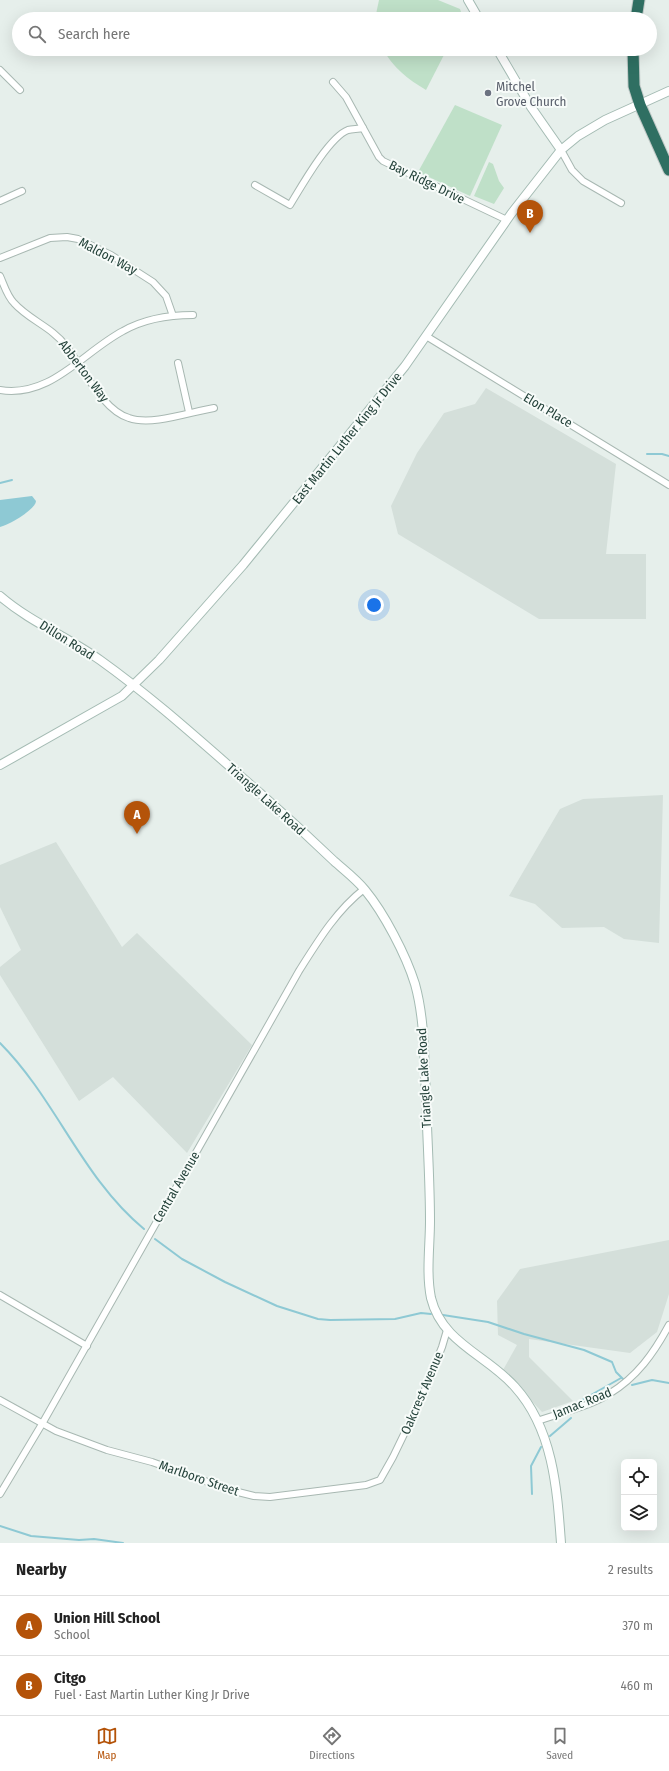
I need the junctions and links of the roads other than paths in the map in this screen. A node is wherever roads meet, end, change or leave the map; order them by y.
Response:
1 (639, 0) edge
2 (470, 1) edge
3 (476, 12) edge
4 (637, 12) edge
5 (501, 56) edge
6 (632, 56) edge
7 (0, 70) edge
8 (333, 82) dead end
9 (20, 90) dead end
10 (669, 91) edge
11 (640, 105) junction
12 (363, 128) junction
13 (560, 150) junction
14 (669, 170) edge
15 (255, 185) dead end
16 (22, 191) dead end
17 (0, 201) edge
18 (621, 203) dead end
19 (507, 220) junction
20 (0, 258) edge
21 (0, 276) edge
22 (193, 315) dead end
23 (173, 316) junction
24 (426, 336) junction
25 (78, 362) junction
26 (178, 363) dead end
27 (0, 390) edge
28 (214, 408) dead end
29 (189, 412) junction
30 (669, 485) edge
31 (0, 596) edge
32 (133, 686) junction
33 (0, 765) edge
34 (364, 889) junction
35 (0, 1295) edge
36 (669, 1325) edge
37 (447, 1330) junction
38 (86, 1346) junction
39 (0, 1400) edge
40 (537, 1421) junction
41 (42, 1424) junction
42 (394, 1454) joint
43 (0, 1494) edge
44 (561, 1543) edge

1 - 4 highway
2 - 3 street
5 - 13 street
6 - 11 highway
7 - 9 street
8 - 12 street, Bay Ridge Drive
10 - 11 street, East Martin Luther King Jr Drive
11 - 13 street, East Martin Luther King Jr Drive
11 - 14 highway
12 - 15 street
12 - 19 street, Bay Ridge Drive
13 - 18 street
13 - 19 street, East Martin Luther King Jr Drive
16 - 17 street
19 - 24 street, East Martin Luther King Jr Drive
20 - 23 street, Maldon Way
21 - 25 street, Abberton Way
22 - 23 street
23 - 25 street
24 - 30 street, Elon Place
24 - 32 street, East Martin Luther King Jr Drive
25 - 27 street
25 - 29 street, Abberton Way
26 - 29 street
28 - 29 street, Abberton Way
31 - 32 street, Dillon Road
32 - 33 street, East Martin Luther King Jr Drive
32 - 34 street, Triangle Lake Road
34 - 37 street, Triangle Lake Road
34 - 38 street, Central Avenue
35 - 38 street
36 - 40 street, Jamac Road
37 - 40 street, Triangle Lake Road
37 - 42 street, Oakcrest Avenue
38 - 41 street, Central Avenue
39 - 41 street, Marlboro Street
40 - 44 street, Triangle Lake Road
41 - 42 street, Marlboro Street
41 - 43 street, Central Avenue

